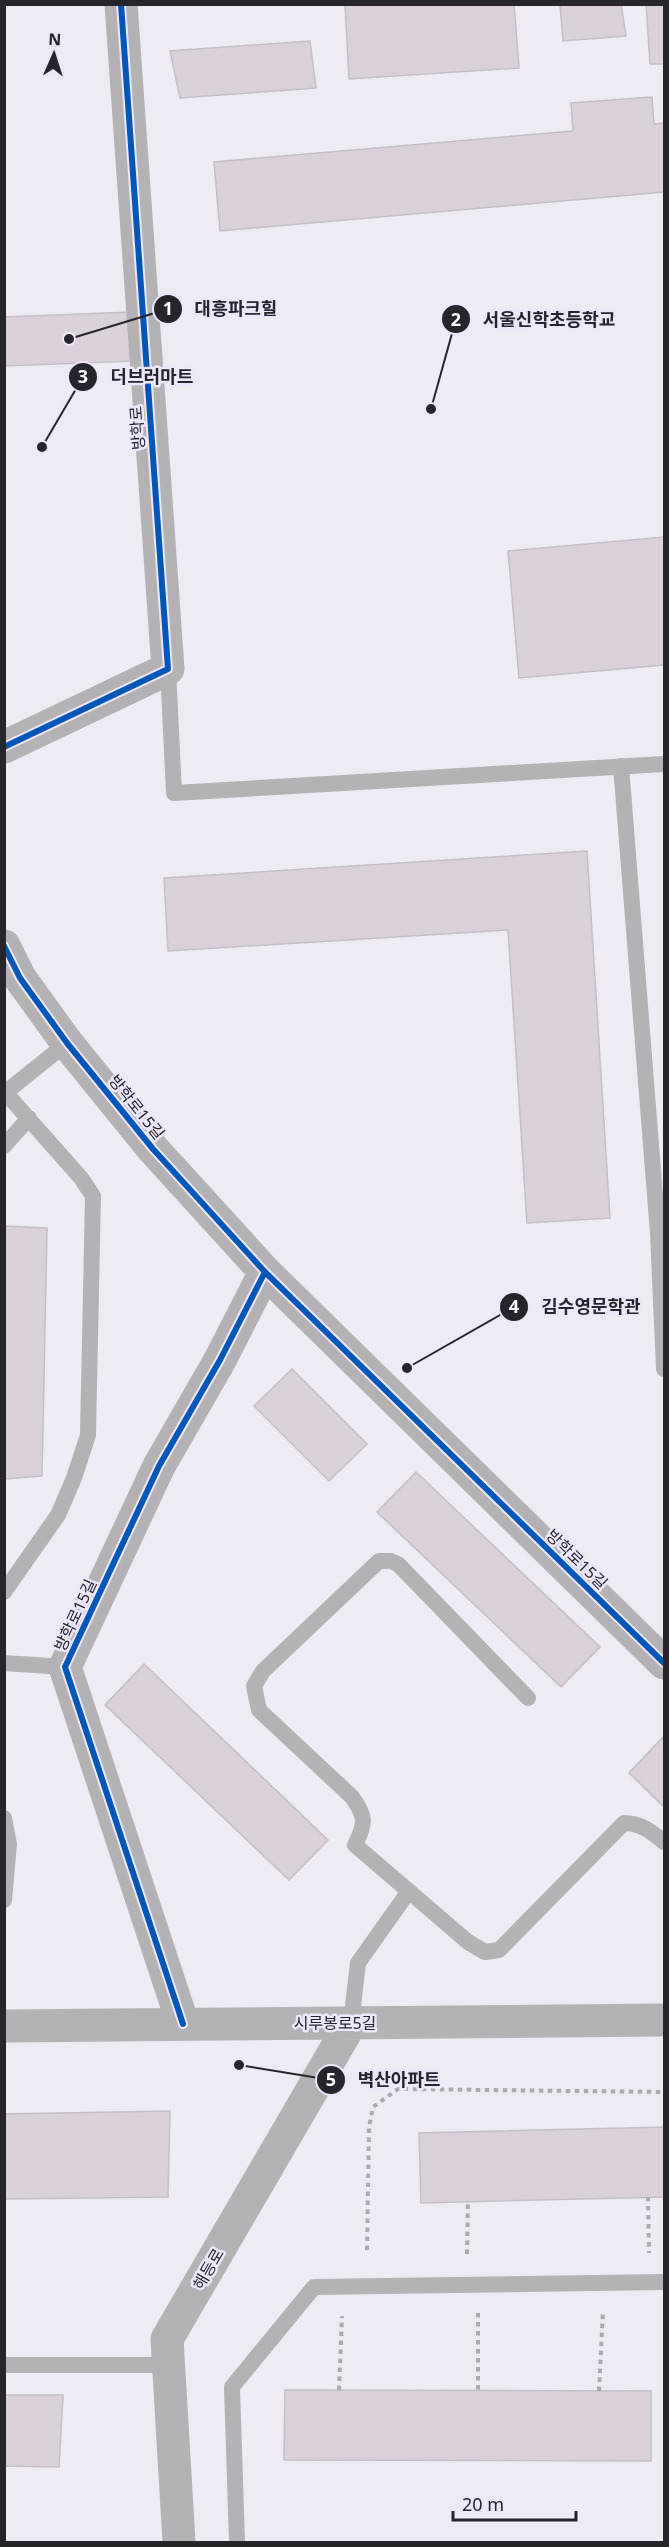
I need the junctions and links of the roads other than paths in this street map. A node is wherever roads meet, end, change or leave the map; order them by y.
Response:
1 (121, 4) edge
2 (168, 669) junction
3 (4, 747) edge
4 (664, 764) edge
5 (621, 766) junction
6 (4, 946) edge
7 (67, 1043) junction
8 (5, 1092) edge
9 (29, 1118) junction
10 (4, 1146) edge
11 (265, 1272) junction
12 (664, 1369) edge
13 (4, 1592) edge
14 (4, 1663) edge
15 (664, 1663) edge
16 (66, 1667) junction
17 (528, 1698) dead end
18 (4, 1818) edge
19 (664, 1842) edge
20 (409, 1891) junction
21 (4, 1900) edge
22 (664, 2020) edge
23 (351, 2023) junction
24 (183, 2024) junction
25 (4, 2026) edge
26 (657, 2282) edge
27 (4, 2365) edge
28 (169, 2365) junction
29 (179, 2542) edge
30 (237, 2542) edge

1 - 2 street, 방학로
2 - 3 street
2 - 5 lane
4 - 5 lane
5 - 12 lane
6 - 7 street, 방학로15길
7 - 8 lane
7 - 11 street, 방학로15길
8 - 9 lane
9 - 10 lane
9 - 13 lane
11 - 15 street, 방학로15길
11 - 16 street, 방학로15길
14 - 16 lane
16 - 24 street, 방학로15길
17 - 20 lane
18 - 21 lane
19 - 20 lane
20 - 23 lane
22 - 23 street, 시루봉로5길
23 - 24 street, 시루봉로5길
23 - 28 street, 해등로
24 - 25 street, 시루봉로5길
26 - 30 lane
27 - 28 lane
28 - 29 street, 해등로

